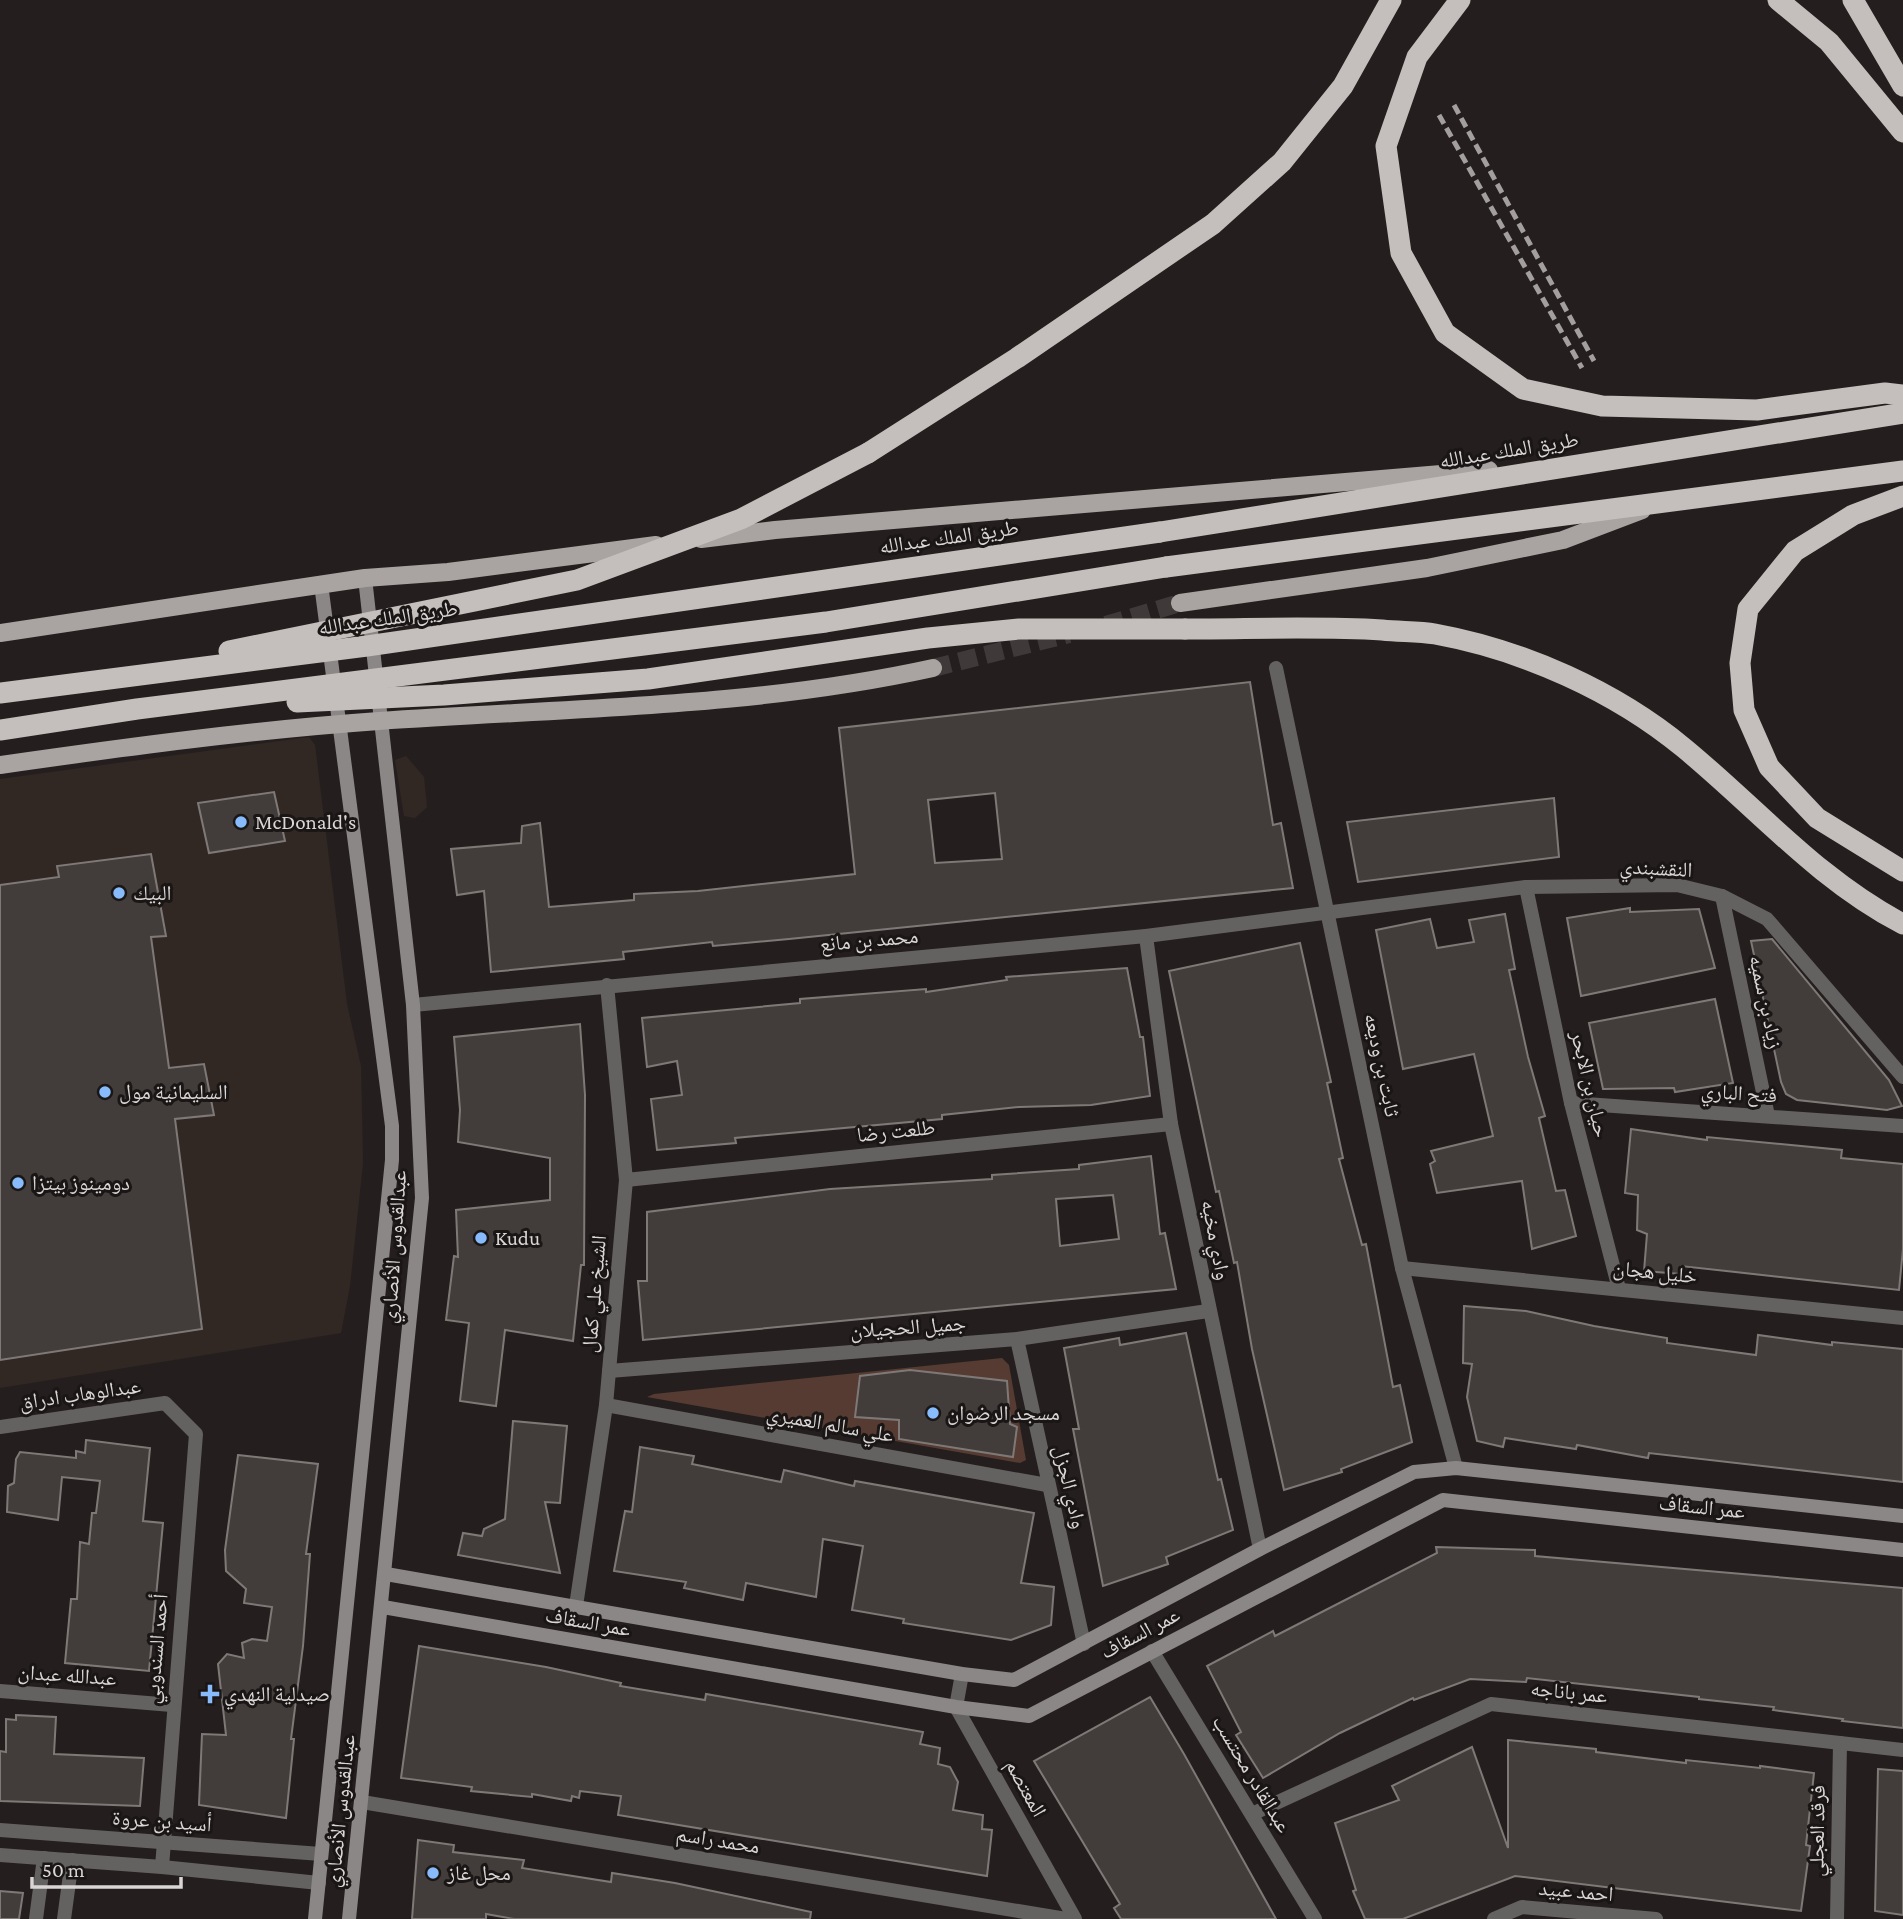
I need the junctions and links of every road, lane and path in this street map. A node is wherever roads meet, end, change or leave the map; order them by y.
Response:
1 (1391, 0) edge
2 (1460, 0) edge
3 (1778, 0) edge
4 (1853, 0) edge
5 (1903, 86) edge
6 (1903, 132) edge
7 (1903, 395) edge
8 (1903, 413) edge
9 (1594, 461) junction
10 (1903, 471) edge
11 (1903, 496) edge
12 (1656, 505) junction
13 (365, 578) junction
14 (320, 584) junction
15 (1180, 603) tunnel mouth
16 (3, 632) edge
17 (933, 668) tunnel mouth
18 (1276, 668) dead end
19 (57, 686) junction
20 (0, 693) edge
21 (138, 709) junction
22 (380, 721) junction
23 (339, 724) junction
24 (0, 730) edge
25 (0, 765) edge
26 (1903, 871) edge
27 (1526, 887) junction
28 (1722, 896) junction
29 (1329, 912) junction
30 (1903, 924) edge
31 (1146, 936) junction
32 (607, 985) junction
33 (413, 1005) junction
34 (1903, 1077) edge
35 (1571, 1103) junction
36 (1769, 1116) junction
37 (1171, 1124) junction
38 (1903, 1126) edge
39 (626, 1180) junction
40 (1402, 1268) junction
41 (1619, 1289) junction
42 (1208, 1311) junction
43 (1903, 1318) edge
44 (1017, 1339) junction
45 (609, 1371) junction
46 (606, 1405) junction
47 (0, 1427) edge
48 (196, 1434) joint
49 (1456, 1468) junction
50 (1047, 1485) junction
51 (1903, 1516) edge
52 (1260, 1549) junction
53 (1903, 1550) edge
54 (386, 1574) junction
55 (576, 1606) junction
56 (383, 1607) junction
57 (1084, 1644) junction
58 (1152, 1651) junction
59 (962, 1674) junction
60 (0, 1692) edge
61 (172, 1704) junction
62 (956, 1707) junction
63 (1840, 1743) junction
64 (1903, 1750) edge
65 (362, 1802) junction
66 (1252, 1814) junction
67 (0, 1830) edge
68 (162, 1842) junction
69 (321, 1854) junction
70 (0, 1855) edge
71 (44, 1858) junction
72 (72, 1860) junction
73 (162, 1867) junction
74 (319, 1882) junction
75 (36, 1919) edge
76 (64, 1919) edge
77 (316, 1919) edge
78 (349, 1919) edge
79 (1066, 1919) edge
80 (1075, 1919) edge
81 (1315, 1919) edge
82 (1494, 1919) edge
83 (1655, 1919) edge
84 (1837, 1919) edge

1 - 19 highway, bridge
2 - 7 highway
3 - 6 highway
4 - 5 highway
8 - 9 highway, طريق الملك عبدالله
9 - 13 main road
9 - 19 highway, طريق الملك عبدالله, bridge
10 - 12 highway
11 - 26 highway
12 - 15 main road
12 - 21 highway, bridge
13 - 14 main road
13 - 22 street, عبدالقدوس الأنصاري
14 - 16 main road
14 - 23 street, عبدالقدوس الأنصاري
17 - 22 main road
18 - 29 street, ثابت بن وديعه
19 - 20 highway, طريق الملك عبدالله, bridge
21 - 24 highway, bridge
21 - 30 highway, bridge
22 - 23 main road
22 - 33 street, عبدالقدوس الأنصاري
23 - 25 main road
23 - 69 street, عبدالقدوس الأنصاري
27 - 28 street, النقشبندي
27 - 29 street, النقشبندي
27 - 35 street, حيان بن الابحر
28 - 34 street, النقشبندي
28 - 36 street, زياد بن سميه
29 - 31 street, محمد بن مانع
29 - 40 street, ثابت بن وديعه
31 - 32 street, محمد بن مانع
31 - 37 street, وادي مخيه
32 - 33 street, محمد بن مانع
32 - 39 street, الشيخ علي كمال
33 - 54 street, عبدالقدوس الأنصاري
35 - 36 street, فتح الباري
35 - 41 street, حيان بن الابحر
36 - 38 street, فتح الباري
37 - 39 street, طلعت رضا
37 - 42 street, وادي مخيه
39 - 45 street, الشيخ علي كمال
40 - 41 street, خليل هجان
40 - 49 street, ثابت بن وديعه
41 - 43 street, خليل هجان
42 - 44 street, جميل الحجيلان
42 - 52 street, وادي مخيه
44 - 45 street, جميل الحجيلان
44 - 50 street, وادي الجزل
45 - 46 street, الشيخ علي كمال
46 - 50 street, علي سالم العميري
46 - 55 street, الشيخ علي كمال
47 - 48 street, عبدالوهاب ادراق
48 - 61 street, أحمد السندوبي
49 - 51 street, عمر السقاف
49 - 52 street, عمر السقاف
50 - 57 street, وادي الجزل
52 - 57 street, عمر السقاف
53 - 58 street, عمر السقاف
54 - 55 street, عمر السقاف
54 - 56 street, عبدالقدوس الأنصاري
55 - 59 street, عمر السقاف
56 - 62 street, عمر السقاف
56 - 65 street, عبدالقدوس الأنصاري
57 - 59 street, عمر السقاف
58 - 62 street, عمر السقاف
58 - 66 street, عبدالقادر محتسب
59 - 62 street
60 - 61 street, عبدالله عبدان
61 - 68 street, أحمد السندوبي
62 - 80 street, المعتصم
63 - 64 street, عمر باناجه
63 - 66 street, عمر باناجه
63 - 84 street, فرقد العجلي
65 - 78 street, عبدالقدوس الأنصاري
65 - 79 street, محمد راسم
66 - 81 street, عبدالقادر محتسب
67 - 68 street, أسيد بن عروة
68 - 69 street, أسيد بن عروة
68 - 73 street, أحمد السندوبي
69 - 74 street, عبدالقدوس الأنصاري
70 - 71 street
71 - 72 street
71 - 75 street
72 - 73 street
72 - 76 street
73 - 74 street
74 - 77 street, عبدالقدوس الأنصاري
82 - 83 street, احمد عبيد

